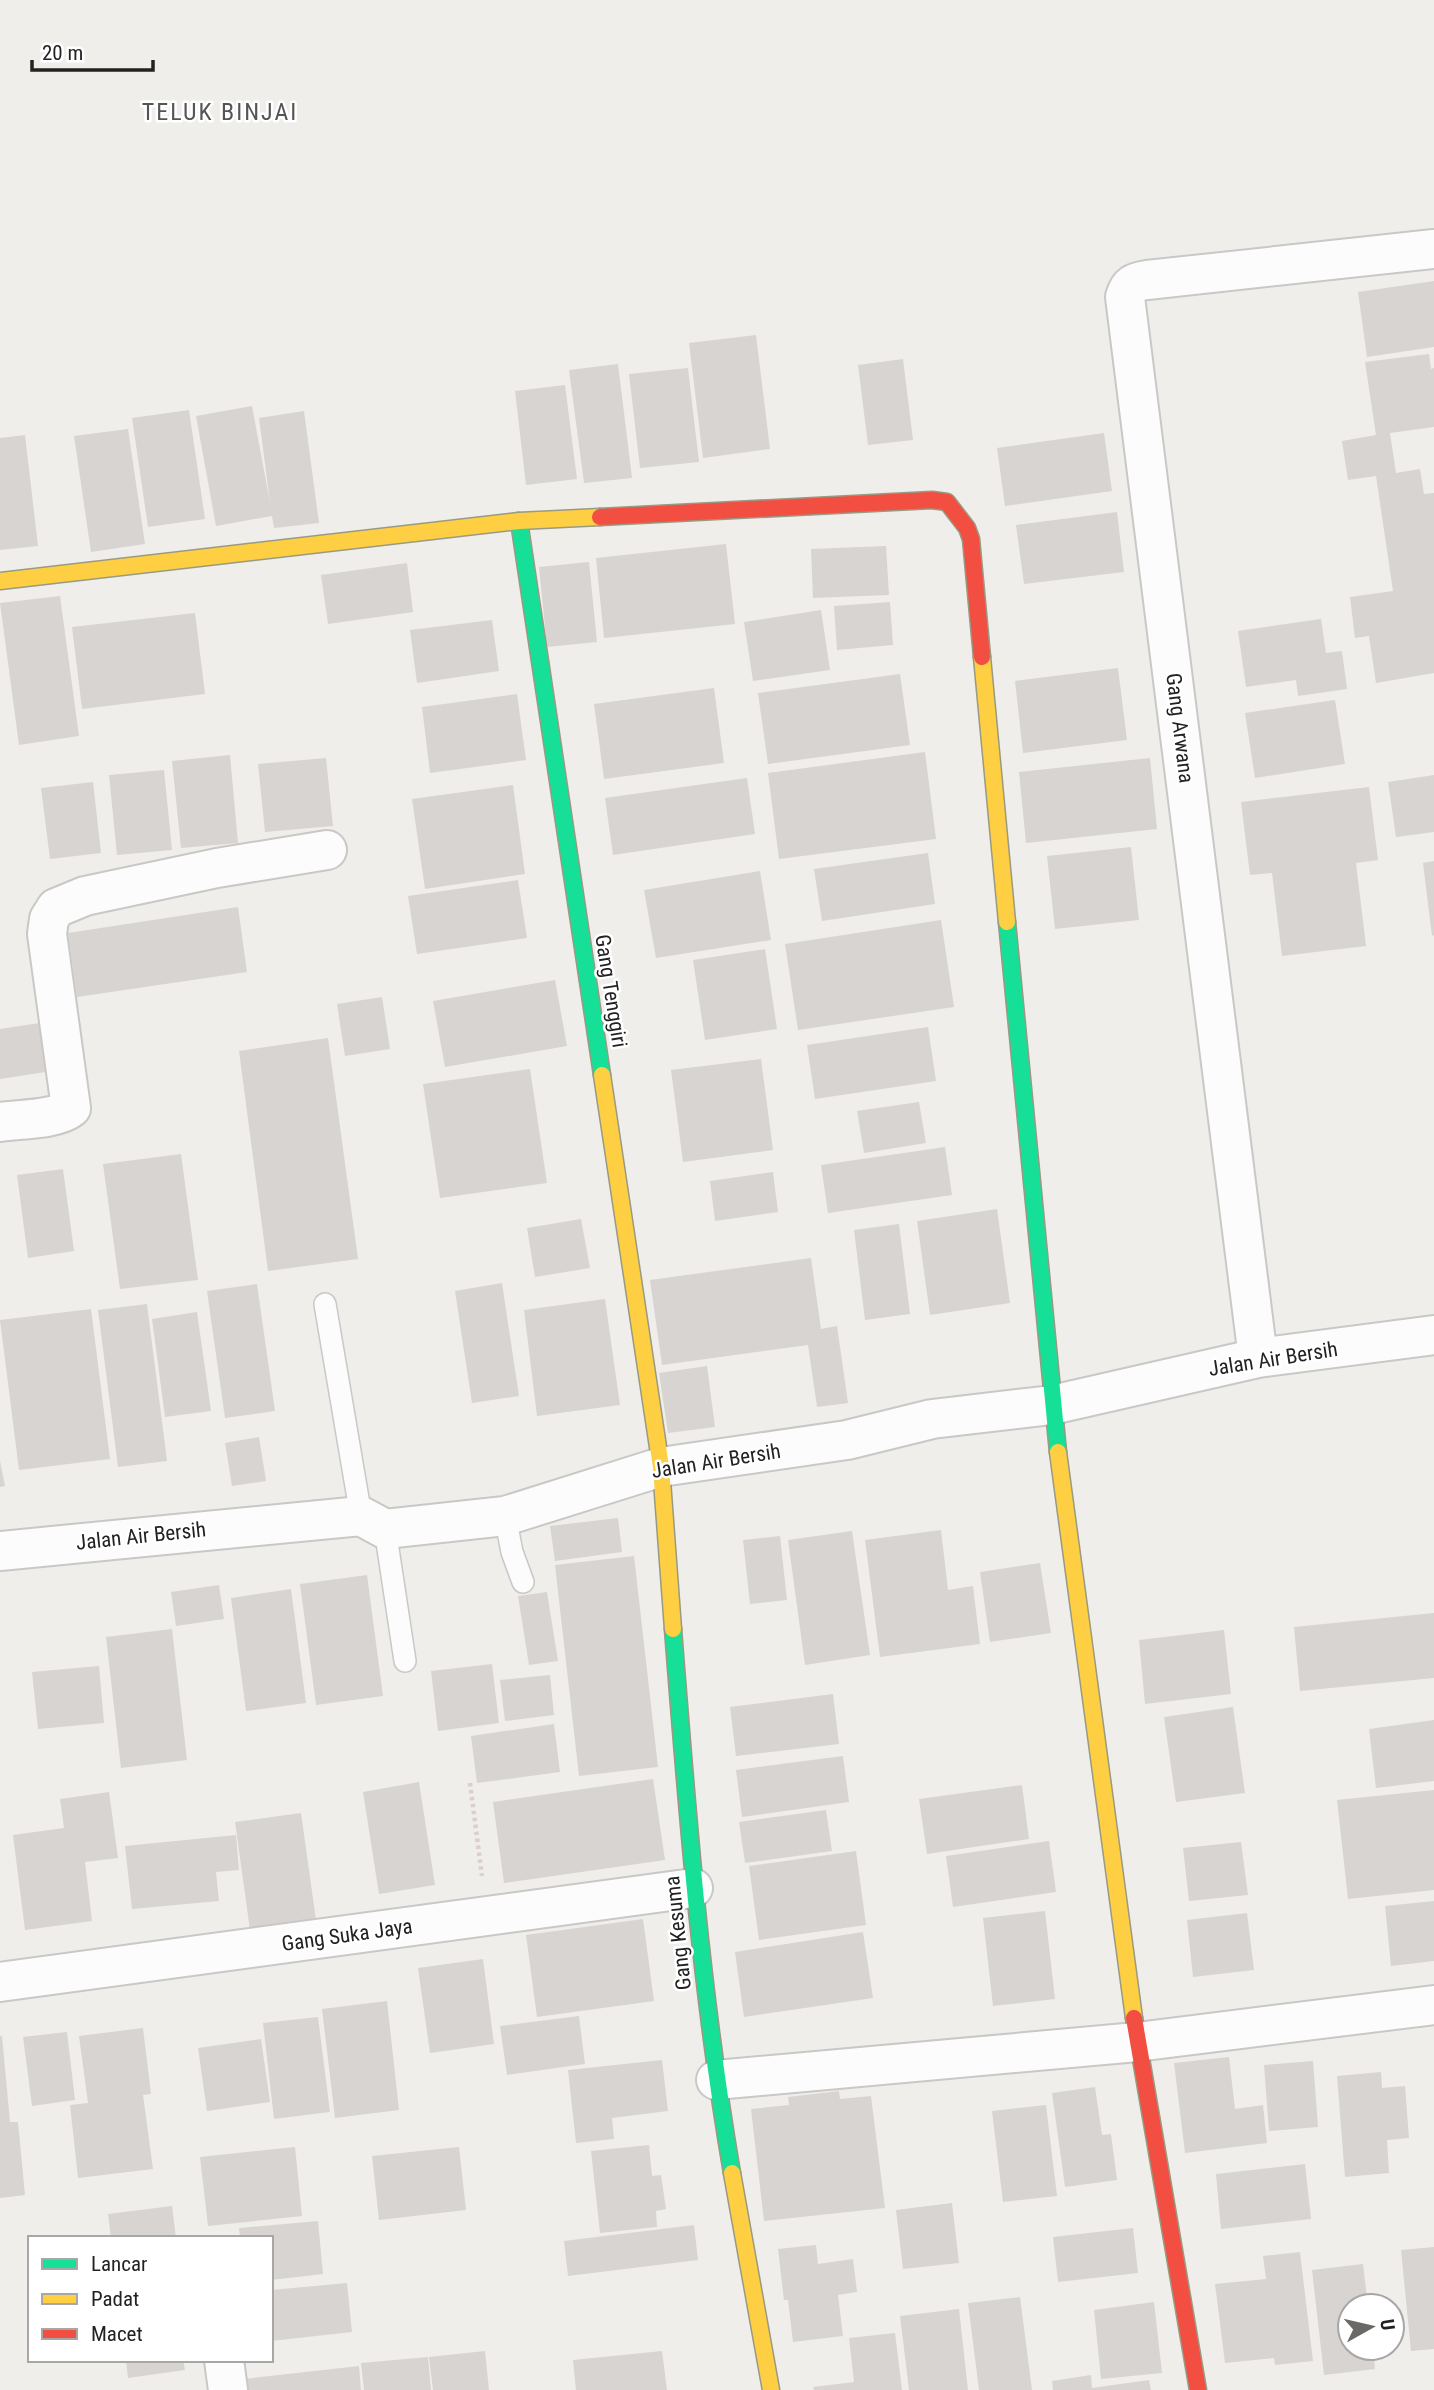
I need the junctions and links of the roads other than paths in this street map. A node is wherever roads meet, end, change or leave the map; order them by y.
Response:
1 (1434, 249) edge
2 (519, 521) junction
3 (0, 581) edge
4 (327, 850) dead end
5 (0, 1122) edge
6 (325, 1304) dead end
7 (1434, 1335) edge
8 (1258, 1358) junction
9 (1052, 1405) junction
10 (661, 1467) junction
11 (505, 1516) junction
12 (373, 1522) junction
13 (0, 1551) edge
14 (523, 1582) dead end
15 (405, 1661) dead end
16 (693, 1888) junction
17 (0, 1982) edge
18 (1434, 2005) edge
19 (1137, 2042) junction
20 (716, 2080) junction
21 (224, 2362) edge
22 (228, 2390) edge
23 (771, 2390) edge
24 (1198, 2390) edge

1 - 8 street, Gang Arwana
2 - 3 street
2 - 9 street
2 - 10 street, Gang Tenggiri
4 - 5 street
6 - 12 lane
7 - 8 street, Jalan Air Bersih
8 - 9 street, Jalan Air Bersih
9 - 10 street, Jalan Air Bersih
9 - 19 street
10 - 11 street, Jalan Air Bersih
10 - 16 street, Gang Kesuma
11 - 12 street, Jalan Air Bersih
11 - 14 lane
12 - 13 street, Jalan Air Bersih
12 - 15 lane
16 - 17 street, Gang Suka Jaya
16 - 20 street, Gang Kesuma
18 - 19 street
19 - 20 street
19 - 24 street
20 - 23 street, Gang Kesuma
21 - 22 street

